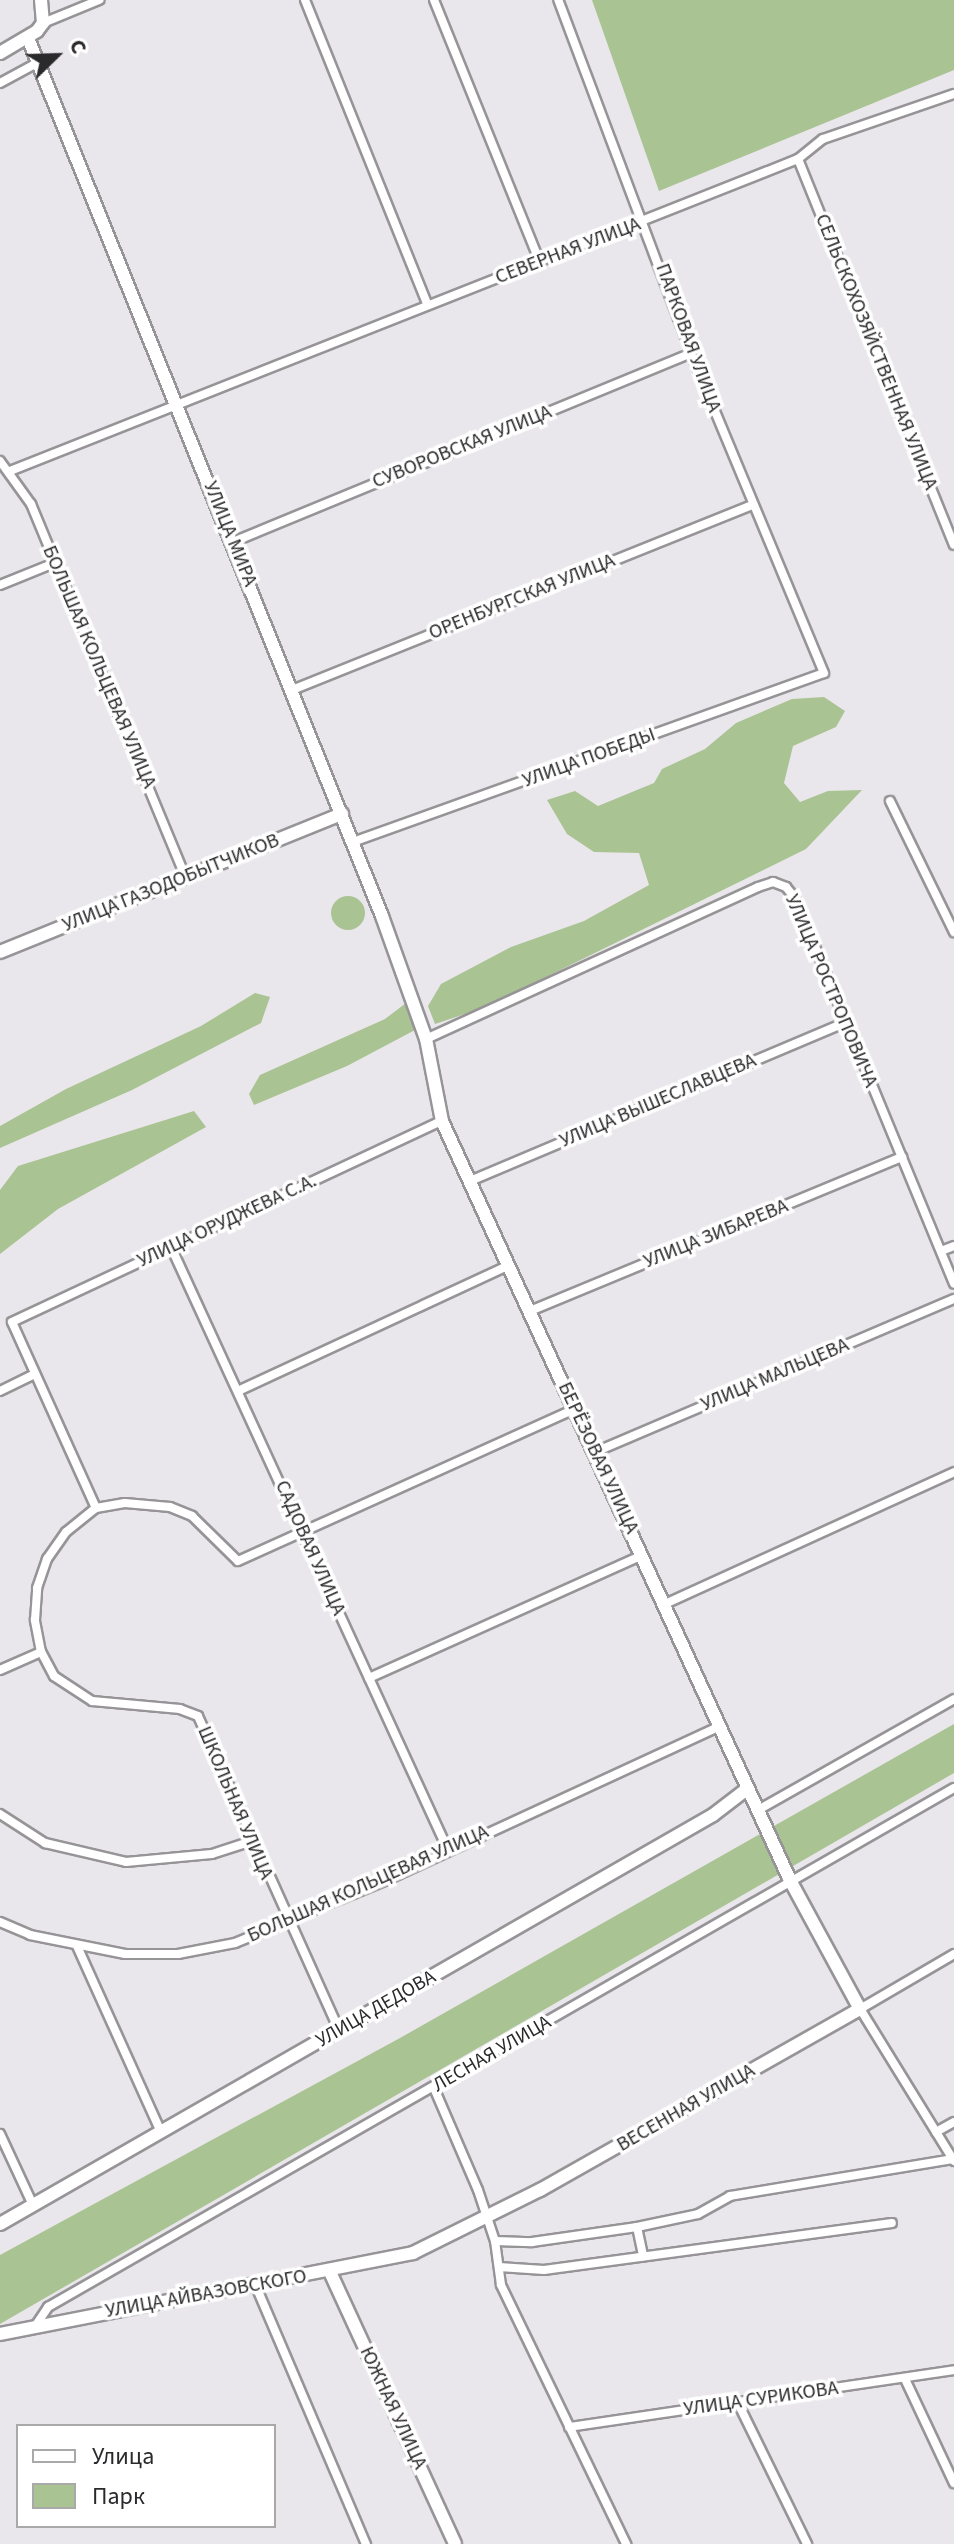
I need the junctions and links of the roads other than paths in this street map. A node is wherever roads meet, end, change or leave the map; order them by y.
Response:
1 (41, 0) edge
2 (99, 0) edge
3 (305, 0) edge
4 (434, 0) edge
5 (558, 0) edge
6 (43, 23) junction
7 (28, 38) junction
8 (0, 53) edge
9 (37, 63) junction
10 (0, 83) edge
11 (954, 94) edge
12 (798, 159) junction
13 (646, 222) junction
14 (540, 262) junction
15 (427, 304) junction
16 (691, 353) junction
17 (177, 404) junction
18 (0, 461) edge
19 (10, 471) junction
20 (752, 505) junction
21 (233, 542) junction
22 (954, 545) edge
23 (57, 562) junction
24 (0, 585) edge
25 (824, 673) joint
26 (292, 690) junction
27 (890, 801) dead end
28 (342, 814) junction
29 (353, 842) junction
30 (186, 878) junction
31 (954, 932) edge
32 (0, 952) edge
33 (846, 1022) junction
34 (425, 1037) junction
35 (442, 1121) junction
36 (902, 1157) junction
37 (470, 1181) junction
38 (954, 1246) edge
39 (171, 1247) junction
40 (941, 1251) junction
41 (509, 1265) junction
42 (954, 1283) edge
43 (954, 1299) edge
44 (530, 1311) junction
45 (35, 1374) junction
46 (0, 1391) edge
47 (238, 1391) junction
48 (575, 1409) junction
49 (595, 1452) junction
50 (954, 1472) edge
51 (96, 1508) junction
52 (304, 1533) junction
53 (643, 1555) junction
54 (665, 1604) junction
55 (41, 1652) junction
56 (0, 1670) edge
57 (369, 1678) junction
58 (954, 1699) edge
59 (720, 1726) junction
60 (748, 1788) junction
61 (954, 1788) edge
62 (758, 1810) junction
63 (0, 1814) edge
64 (250, 1842) junction
65 (448, 1850) junction
66 (789, 1878) junction
67 (0, 1922) edge
68 (288, 1922) junction
69 (77, 1946) junction
70 (954, 1954) edge
71 (860, 2009) junction
72 (339, 2030) junction
73 (434, 2088) junction
74 (954, 2122) edge
75 (160, 2130) junction
76 (936, 2132) junction
77 (0, 2134) edge
78 (953, 2160) edge
79 (33, 2205) junction
80 (487, 2219) junction
81 (892, 2223) dead end
82 (0, 2224) edge
83 (637, 2227) junction
84 (495, 2241) junction
85 (413, 2253) joint
86 (643, 2256) junction
87 (499, 2267) junction
88 (330, 2272) junction
89 (255, 2284) junction
90 (36, 2325) junction
91 (0, 2334) edge
92 (954, 2370) edge
93 (905, 2379) junction
94 (738, 2403) junction
95 (569, 2427) junction
96 (954, 2483) edge
97 (366, 2544) edge
98 (455, 2544) edge
99 (626, 2544) edge
100 (807, 2544) edge

1 - 6 street
2 - 6 street
3 - 15 street
4 - 14 street
5 - 13 street, ПАРКОВАЯ УЛИЦА
6 - 7 street
7 - 8 street
7 - 9 street, УЛИЦА МИРА
9 - 10 street
9 - 17 street, УЛИЦА МИРА
11 - 12 street, СЕВЕРНАЯ УЛИЦА
12 - 13 street, СЕВЕРНАЯ УЛИЦА
12 - 22 street, СЕЛЬСКОХОЗЯЙСТВЕННАЯ УЛИЦА
13 - 14 street, СЕВЕРНАЯ УЛИЦА
13 - 16 street, ПАРКОВАЯ УЛИЦА
14 - 15 street, СЕВЕРНАЯ УЛИЦА
15 - 17 street, СЕВЕРНАЯ УЛИЦА
16 - 20 street, ПАРКОВАЯ УЛИЦА
16 - 21 street, СУВОРОВСКАЯ УЛИЦА
17 - 19 street, СЕВЕРНАЯ УЛИЦА
17 - 21 street, УЛИЦА МИРА
18 - 19 street, БОЛЬШАЯ КОЛЬЦЕВАЯ УЛИЦА
19 - 23 street, БОЛЬШАЯ КОЛЬЦЕВАЯ УЛИЦА
20 - 25 street, ПАРКОВАЯ УЛИЦА
20 - 26 street, ОРЕНБУРГСКАЯ УЛИЦА
21 - 26 street, УЛИЦА МИРА
23 - 24 street
23 - 30 street, БОЛЬШАЯ КОЛЬЦЕВАЯ УЛИЦА
25 - 29 street, УЛИЦА ПОБЕДЫ
26 - 28 street, УЛИЦА МИРА
27 - 31 street
28 - 29 street, УЛИЦА МИРА
28 - 30 street, УЛИЦА ГАЗОДОБЫТЧИКОВ
29 - 34 street, УЛИЦА МИРА
30 - 32 street, УЛИЦА ГАЗОДОБЫТЧИКОВ
33 - 34 street, УЛИЦА РОСТРОПОВИЧА
33 - 36 street, УЛИЦА РОСТРОПОВИЧА
33 - 37 street, УЛИЦА ВЫШЕСЛАВЦЕВА
34 - 35 street, БЕРЁЗОВАЯ УЛИЦА
35 - 37 street, БЕРЁЗОВАЯ УЛИЦА
35 - 39 street, УЛИЦА ОРУДЖЕВА С.А.
36 - 40 street, УЛИЦА РОСТРОПОВИЧА
36 - 44 street, УЛИЦА ЗИБАРЕВА
37 - 41 street, БЕРЁЗОВАЯ УЛИЦА
38 - 40 street
39 - 45 street, УЛИЦА ОРУДЖЕВА С.А.
39 - 47 street, САДОВАЯ УЛИЦА
40 - 42 street, УЛИЦА РОСТРОПОВИЧА
41 - 44 street, БЕРЁЗОВАЯ УЛИЦА
41 - 47 street
43 - 49 street, УЛИЦА МАЛЬЦЕВА
44 - 48 street, БЕРЁЗОВАЯ УЛИЦА
45 - 46 street
45 - 51 street
47 - 52 street, САДОВАЯ УЛИЦА
48 - 49 street, БЕРЁЗОВАЯ УЛИЦА
48 - 52 street
49 - 53 street, БЕРЁЗОВАЯ УЛИЦА
50 - 54 street
51 - 52 street
51 - 55 street
52 - 57 street, САДОВАЯ УЛИЦА
53 - 54 street, БЕРЁЗОВАЯ УЛИЦА
53 - 57 street
54 - 59 street, БЕРЁЗОВАЯ УЛИЦА
55 - 56 street
55 - 64 street, ШКОЛЬНАЯ УЛИЦА
57 - 65 street, САДОВАЯ УЛИЦА
58 - 62 street
59 - 60 street, БЕРЁЗОВАЯ УЛИЦА
59 - 65 street, БОЛЬШАЯ КОЛЬЦЕВАЯ УЛИЦА
60 - 62 street, БЕРЁЗОВАЯ УЛИЦА
60 - 72 street, УЛИЦА ДЕДОВА
61 - 66 street, ЛЕСНАЯ УЛИЦА
62 - 66 street, БЕРЁЗОВАЯ УЛИЦА
63 - 64 street
64 - 68 street, ШКОЛЬНАЯ УЛИЦА
65 - 68 street, БОЛЬШАЯ КОЛЬЦЕВАЯ УЛИЦА
66 - 71 street, БЕРЁЗОВАЯ УЛИЦА
66 - 73 street, ЛЕСНАЯ УЛИЦА
67 - 69 street, БОЛЬШАЯ КОЛЬЦЕВАЯ УЛИЦА
68 - 69 street, БОЛЬШАЯ КОЛЬЦЕВАЯ УЛИЦА
68 - 72 street, ШКОЛЬНАЯ УЛИЦА
69 - 75 street
70 - 71 street, ВЕСЕННАЯ УЛИЦА
71 - 76 street
71 - 80 street, ВЕСЕННАЯ УЛИЦА
72 - 75 street, УЛИЦА ДЕДОВА
73 - 80 street
73 - 90 street, ЛЕСНАЯ УЛИЦА
74 - 76 street
75 - 79 street, УЛИЦА ДЕДОВА
76 - 78 street
77 - 79 street
78 - 83 street
79 - 82 street, УЛИЦА ДЕДОВА
80 - 84 street
80 - 85 street, ВЕСЕННАЯ УЛИЦА
81 - 86 street
83 - 84 street
83 - 86 street
84 - 87 street
85 - 88 street, УЛИЦА АЙВАЗОВСКОГО
86 - 87 street
87 - 95 street
88 - 89 street, УЛИЦА АЙВАЗОВСКОГО
88 - 98 street, ЮЖНАЯ УЛИЦА
89 - 90 street, УЛИЦА АЙВАЗОВСКОГО
89 - 97 street
90 - 91 street, УЛИЦА АЙВАЗОВСКОГО
92 - 93 street, УЛИЦА СУРИКОВА
93 - 94 street, УЛИЦА СУРИКОВА
93 - 96 street
94 - 95 street, УЛИЦА СУРИКОВА
94 - 100 street
95 - 99 street

